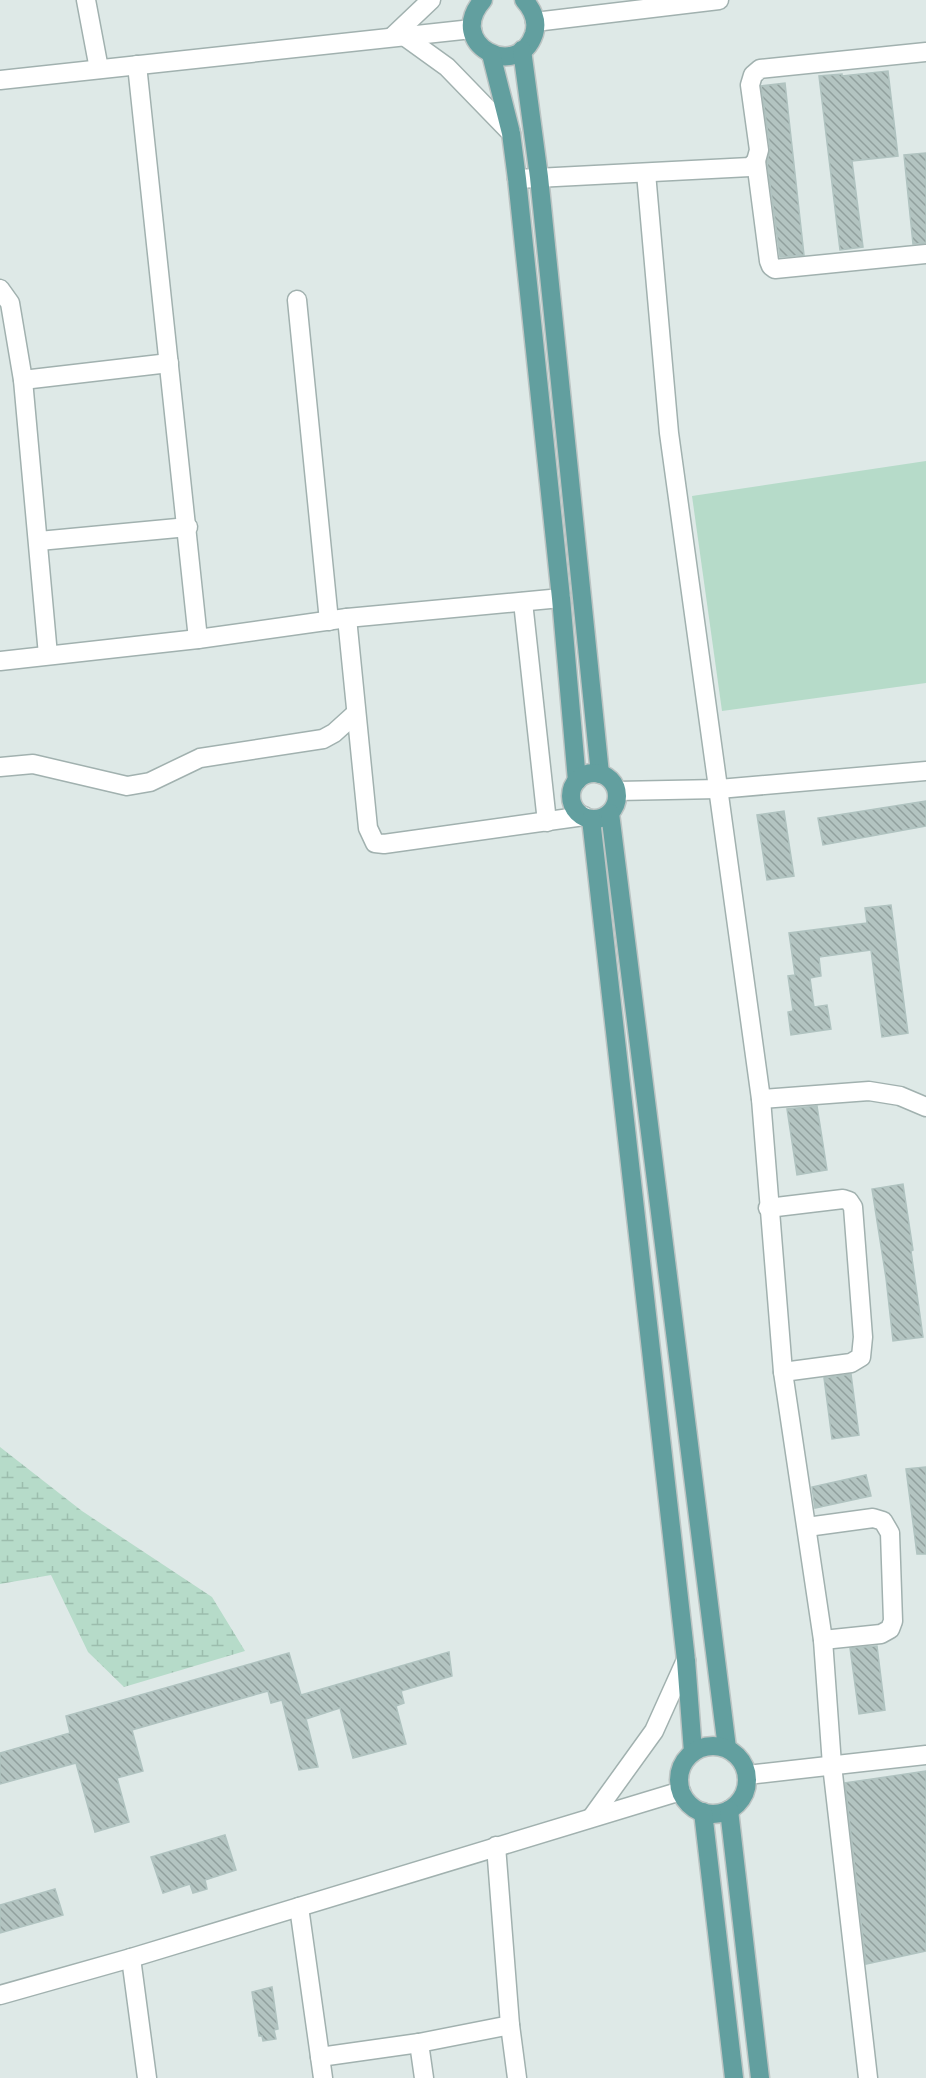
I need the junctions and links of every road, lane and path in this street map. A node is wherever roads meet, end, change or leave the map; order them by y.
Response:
1 (86, 0) edge
2 (431, 0) edge
3 (483, 0) edge
4 (524, 0) edge
5 (719, 0) edge
6 (536, 22) junction
7 (472, 28) junction
8 (398, 37) junction
9 (522, 50) junction
10 (926, 52) edge
11 (491, 54) junction
12 (137, 65) junction
13 (99, 69) junction
14 (0, 80) edge
15 (511, 133) junction
16 (756, 161) junction
17 (646, 173) junction
18 (539, 177) junction
19 (517, 179) junction
20 (926, 254) edge
21 (0, 289) edge
22 (297, 300) dead end
23 (169, 363) junction
24 (23, 380) junction
25 (188, 527) junction
26 (39, 541) junction
27 (561, 598) junction
28 (523, 602) junction
29 (338, 620) junction
30 (198, 639) junction
31 (48, 656) junction
32 (0, 661) edge
33 (355, 714) junction
34 (0, 767) edge
35 (926, 771) edge
36 (600, 774) junction
37 (577, 782) junction
38 (719, 789) junction
39 (616, 791) junction
40 (610, 813) junction
41 (587, 817) junction
42 (547, 822) junction
43 (761, 1099) junction
44 (926, 1107) edge
45 (768, 1208) junction
46 (783, 1372) junction
47 (807, 1527) junction
48 (823, 1640) junction
49 (686, 1660) junction
50 (727, 1748) junction
51 (693, 1752) junction
52 (926, 1755) edge
53 (832, 1765) junction
54 (747, 1775) junction
55 (681, 1791) junction
56 (729, 1810) junction
57 (703, 1812) junction
58 (591, 1817) junction
59 (496, 1846) junction
60 (299, 1907) junction
61 (131, 1958) junction
62 (0, 1995) edge
63 (510, 2025) junction
64 (419, 2043) junction
65 (321, 2057) junction
66 (147, 2078) edge
67 (323, 2078) edge
68 (424, 2078) edge
69 (517, 2078) edge
70 (734, 2078) edge
71 (760, 2078) edge
72 (868, 2078) edge

1 - 13 street
2 - 8 street
3 - 7 main road
4 - 6 main road
5 - 6 street
6 - 9 main road
7 - 8 street
7 - 11 main road
8 - 12 street
8 - 15 street
9 - 11 main road
9 - 18 main road
10 - 16 street
11 - 15 main road
12 - 13 street
12 - 23 street
13 - 14 street
15 - 19 main road
16 - 17 street
16 - 20 street
17 - 18 street
17 - 38 street
18 - 19 street
18 - 36 main road
19 - 27 main road
21 - 24 street
22 - 29 street
23 - 24 street
23 - 25 street
24 - 26 street
25 - 26 street
25 - 30 street
26 - 31 street
27 - 28 street
27 - 37 main road
28 - 29 street
28 - 42 street
29 - 30 street
29 - 33 street
30 - 31 street
31 - 32 street
33 - 34 street
33 - 42 street
35 - 38 street
36 - 37 main road
36 - 39 main road
37 - 41 main road
38 - 39 street
38 - 43 street
39 - 40 main road
40 - 41 main road
40 - 50 main road
41 - 42 street
41 - 49 main road
43 - 44 street
43 - 45 street
45 - 46 street
45 - 46 street
46 - 47 street
47 - 48 street
47 - 48 street
48 - 53 street
49 - 51 main road
49 - 58 street
50 - 51 main road
50 - 54 main road
51 - 55 main road
52 - 53 street
53 - 54 street
53 - 72 street
54 - 56 main road
55 - 57 main road
55 - 58 street
56 - 57 main road
56 - 71 main road
57 - 70 main road
58 - 59 street
59 - 60 street
59 - 63 street
60 - 61 street
60 - 65 street
61 - 62 street
61 - 66 street
63 - 64 street
63 - 69 street
64 - 65 street
64 - 68 street
65 - 67 street

